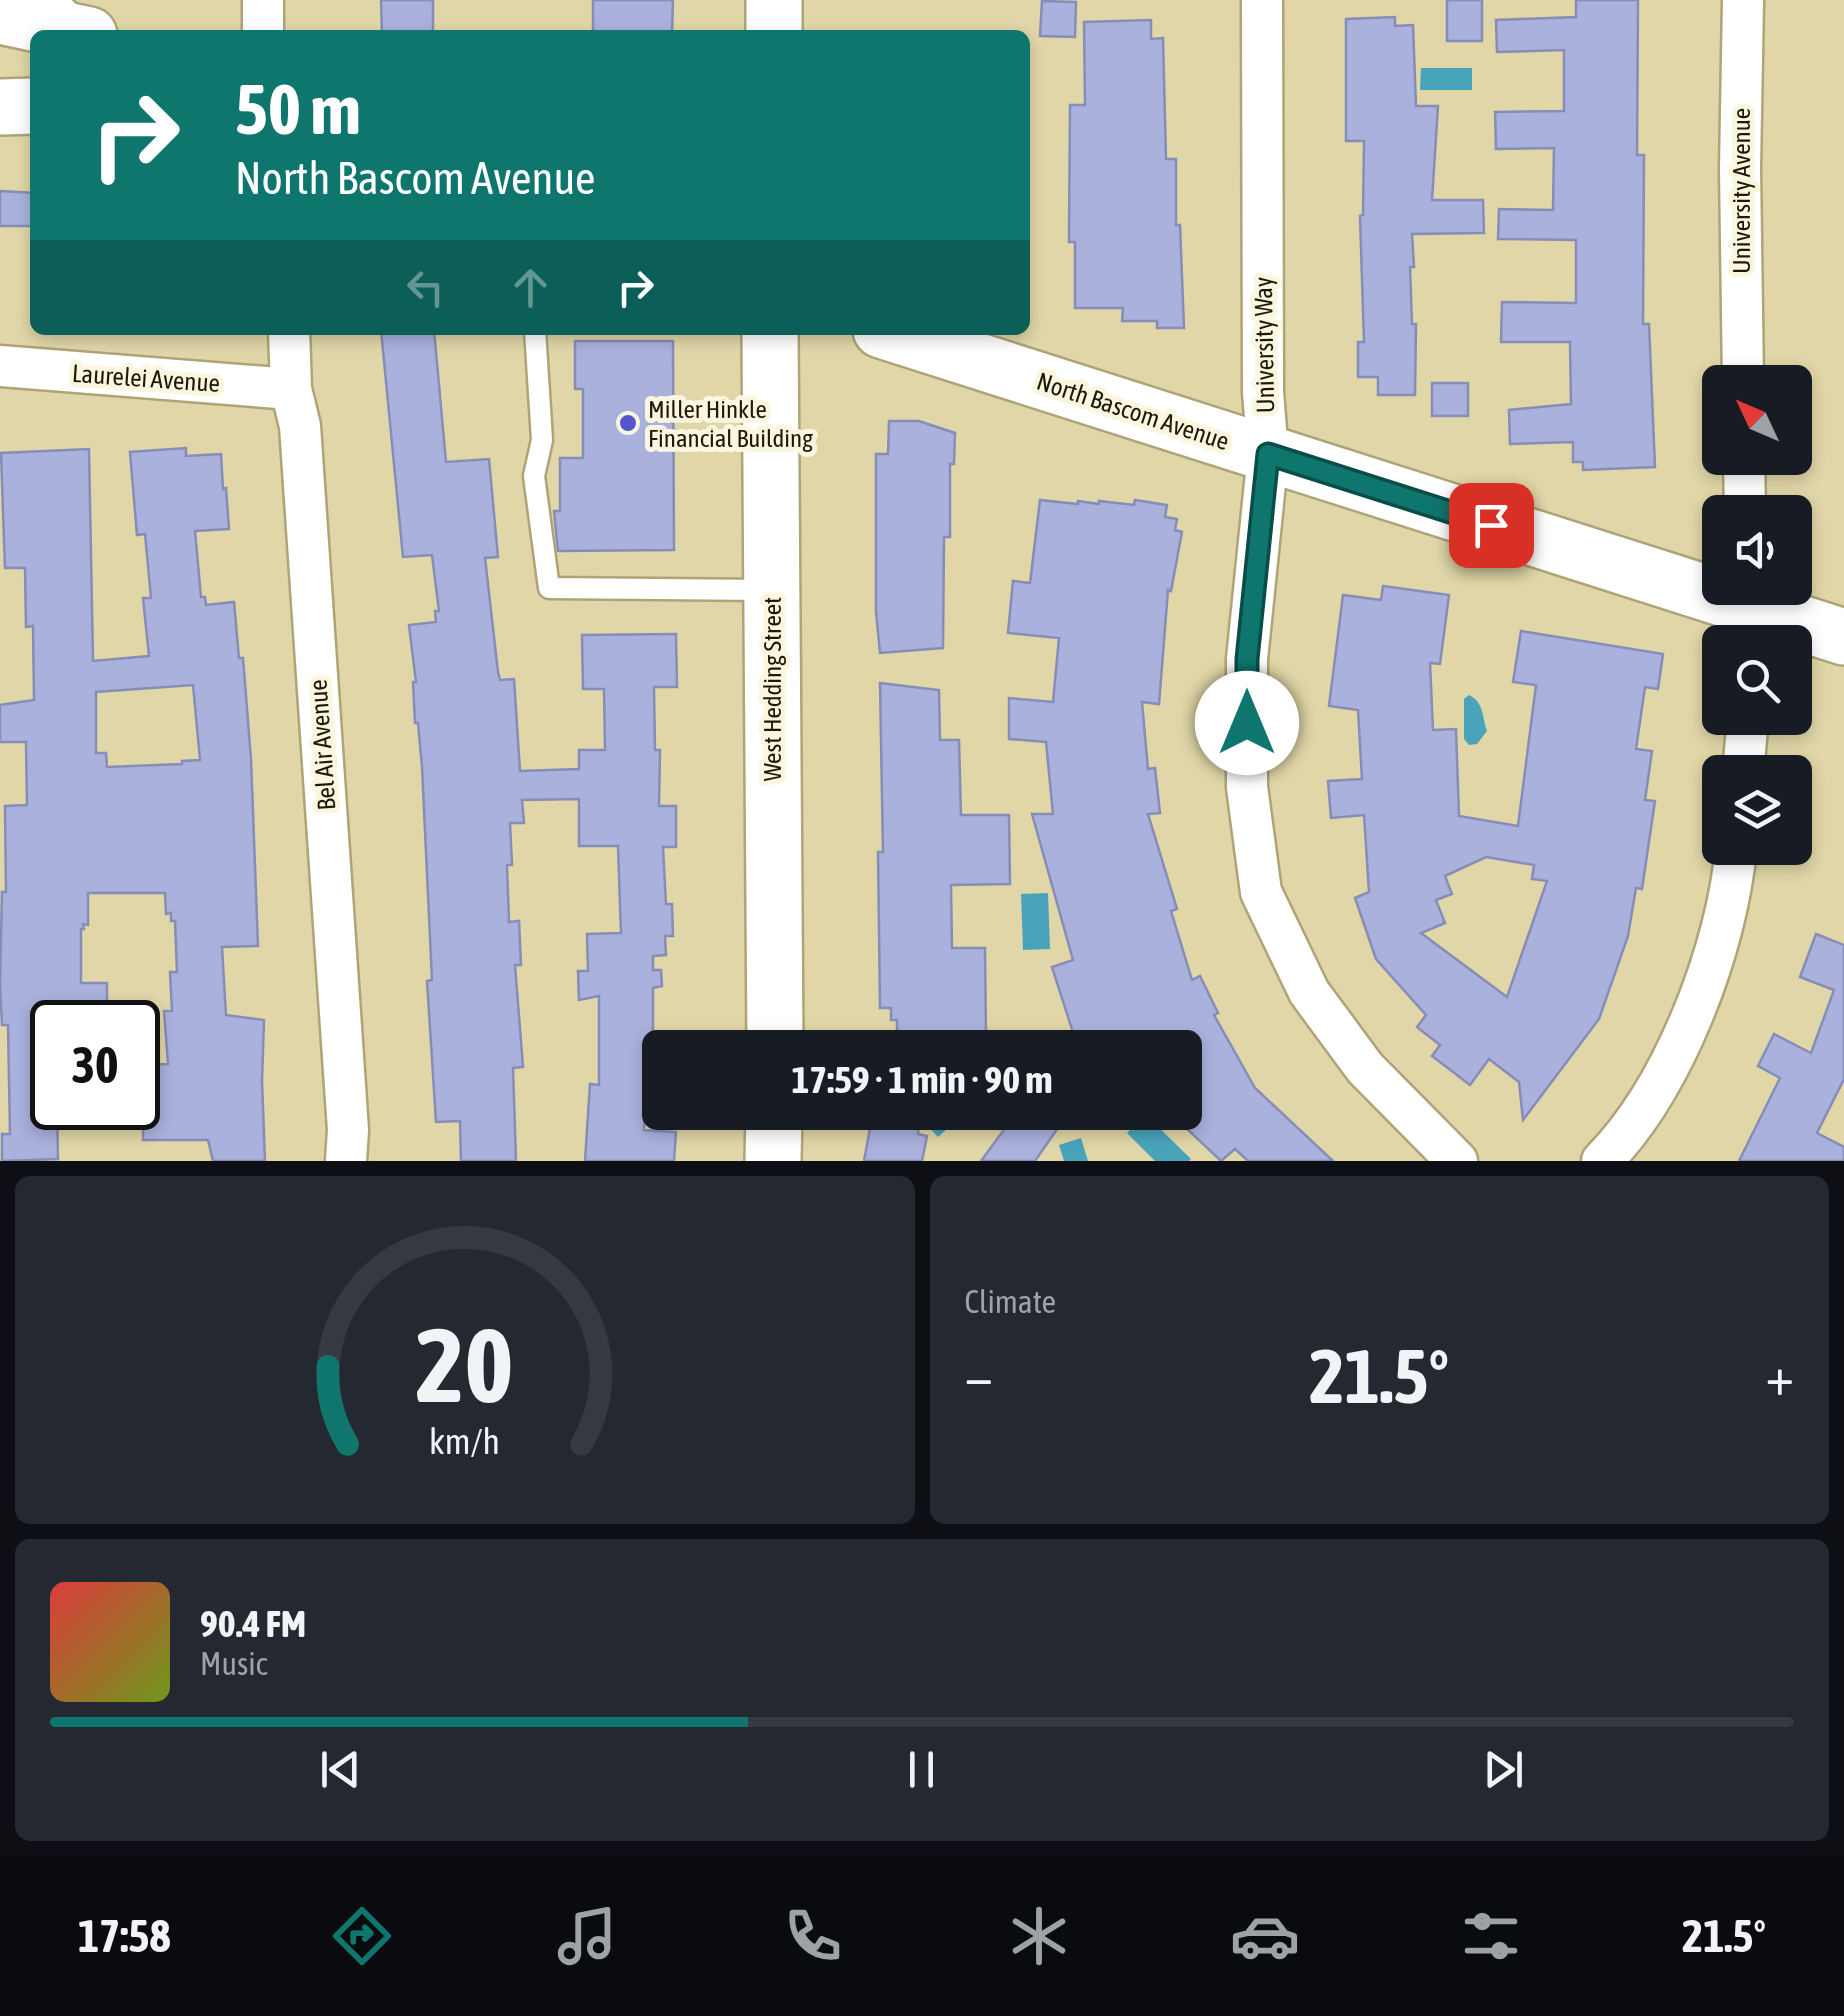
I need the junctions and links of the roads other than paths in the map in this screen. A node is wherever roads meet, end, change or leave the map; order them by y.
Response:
1 (263, 0) edge
2 (774, 0) edge
3 (1262, 0) edge
4 (1743, 0) edge
5 (0, 16) edge
6 (60, 21) edge
7 (263, 30) edge
8 (774, 30) edge
9 (0, 85) edge
10 (30, 91) edge
11 (30, 106) edge
12 (0, 107) edge
13 (289, 335) edge
14 (535, 335) edge
15 (770, 335) edge
16 (902, 335) edge
17 (1743, 365) edge
18 (0, 366) edge
19 (292, 389) junction
20 (1268, 454) junction
21 (771, 590) junction
22 (1751, 613) edge
23 (1844, 636) edge
24 (1735, 865) edge
25 (775, 1030) edge
26 (774, 1130) edge
27 (346, 1161) edge
28 (773, 1161) edge
29 (1457, 1161) edge
30 (1602, 1161) edge

1 - 7 street
2 - 8 main road
3 - 20 street, University Way
4 - 17 street, University Avenue
5 - 6 main road
9 - 10 main road
11 - 12 main road
13 - 19 street, Bel Air Avenue
14 - 21 lane
15 - 21 main road, West Hedding Street
16 - 20 main road, North Bascom Avenue
18 - 19 street, Laurelei Avenue
19 - 27 street, Bel Air Avenue
20 - 22 main road, North Bascom Avenue
20 - 29 street, University Way
21 - 25 main road, West Hedding Street
22 - 23 main road, North Bascom Avenue
24 - 30 street
26 - 28 main road

